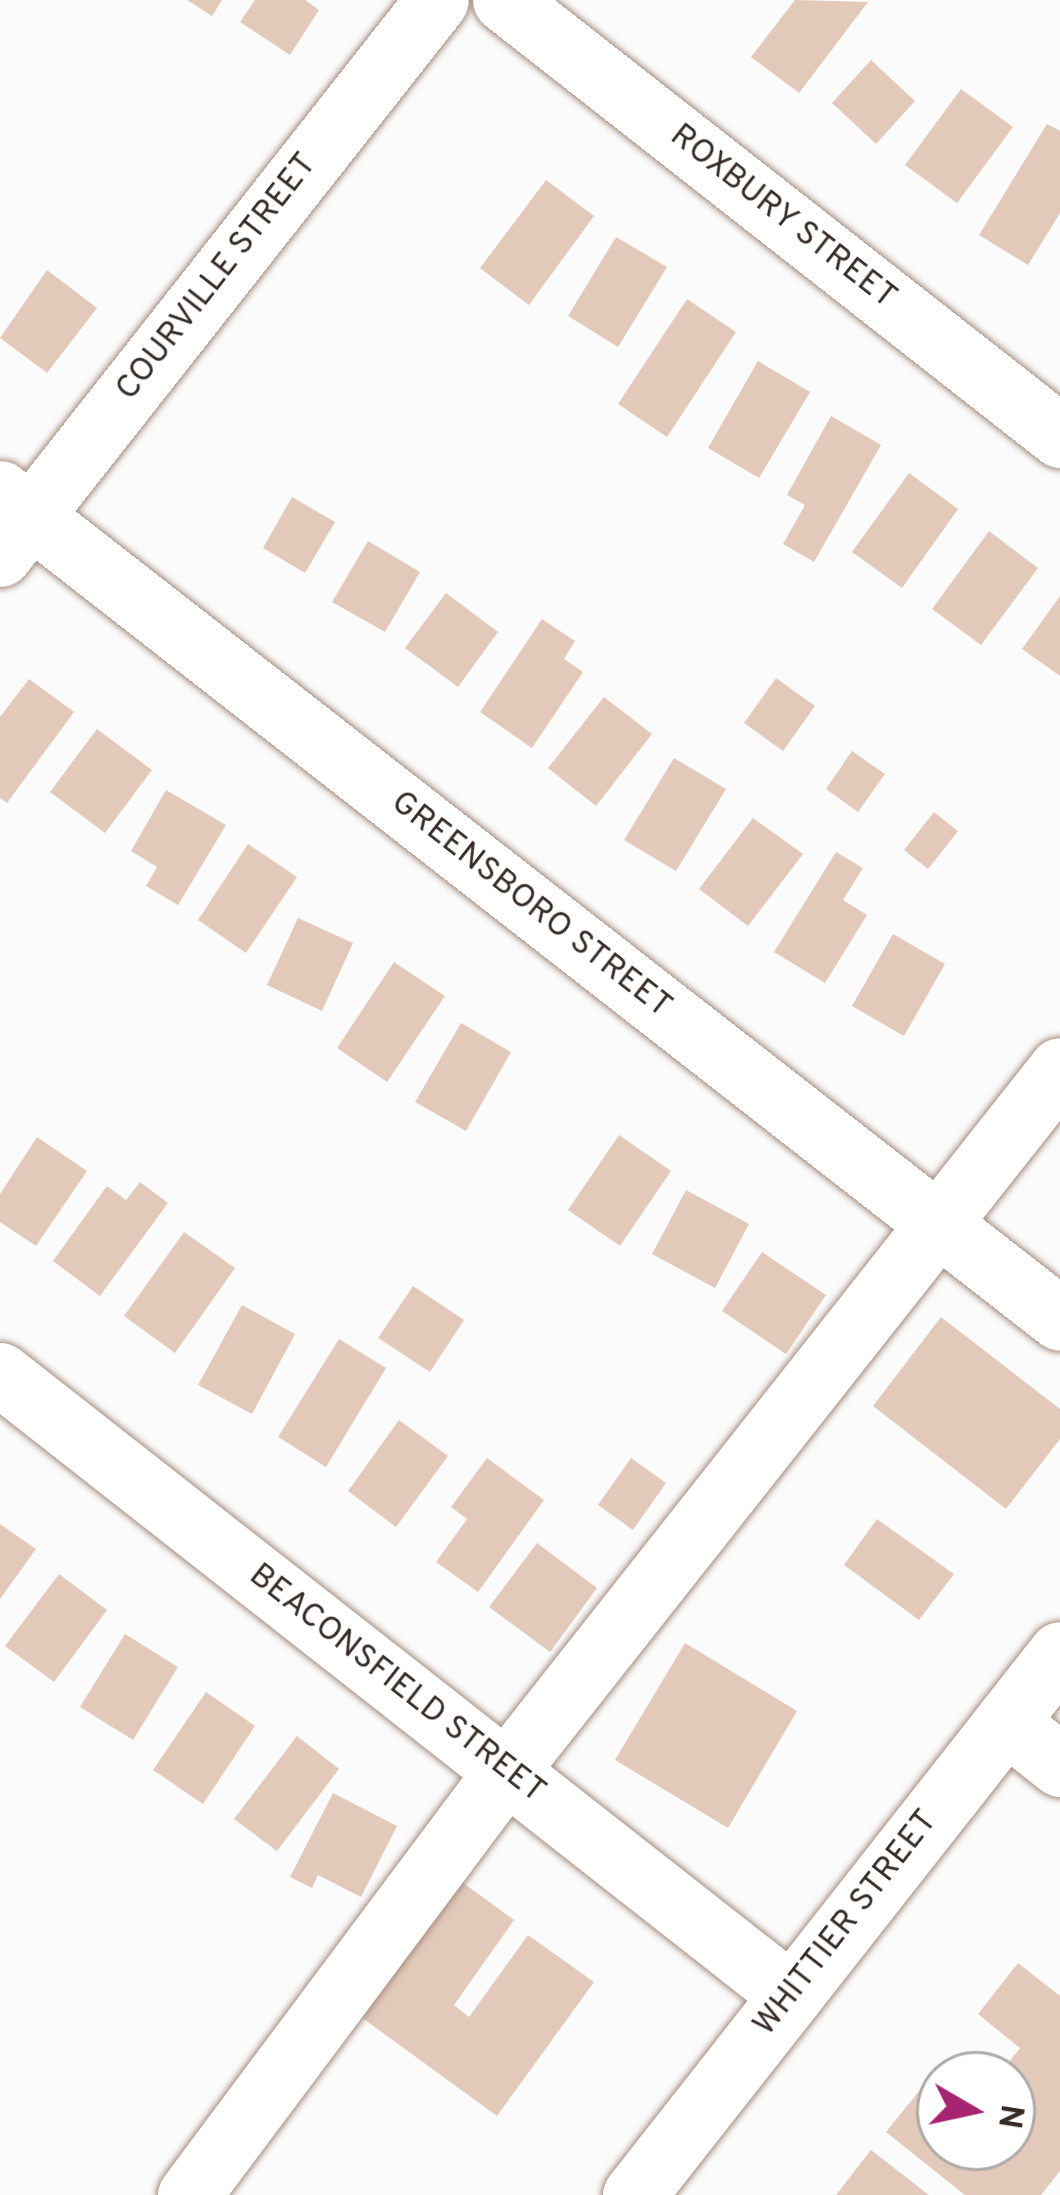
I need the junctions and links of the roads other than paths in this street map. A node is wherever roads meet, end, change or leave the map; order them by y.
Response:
1 (437, 0) edge
2 (504, 0) edge
3 (1060, 436) edge
4 (10, 521) edge
5 (1060, 1069) edge
6 (937, 1224) junction
7 (1060, 1319) edge
8 (0, 1374) edge
9 (1060, 1653) edge
10 (1006, 1722) junction
11 (1060, 1765) edge
12 (506, 1771) junction
13 (791, 1995) junction
14 (189, 2195) edge
15 (634, 2195) edge

1 - 4 street, COURVILLE STREET
2 - 3 street, ROXBURY STREET
4 - 6 street, GREENSBORO STREET
5 - 6 street
6 - 7 street, GREENSBORO STREET
6 - 12 street
8 - 12 street, BEACONSFIELD STREET
9 - 10 street, WHITTIER STREET
10 - 11 street
10 - 13 street, WHITTIER STREET
12 - 13 street, BEACONSFIELD STREET
12 - 14 street
13 - 15 street, WHITTIER STREET

